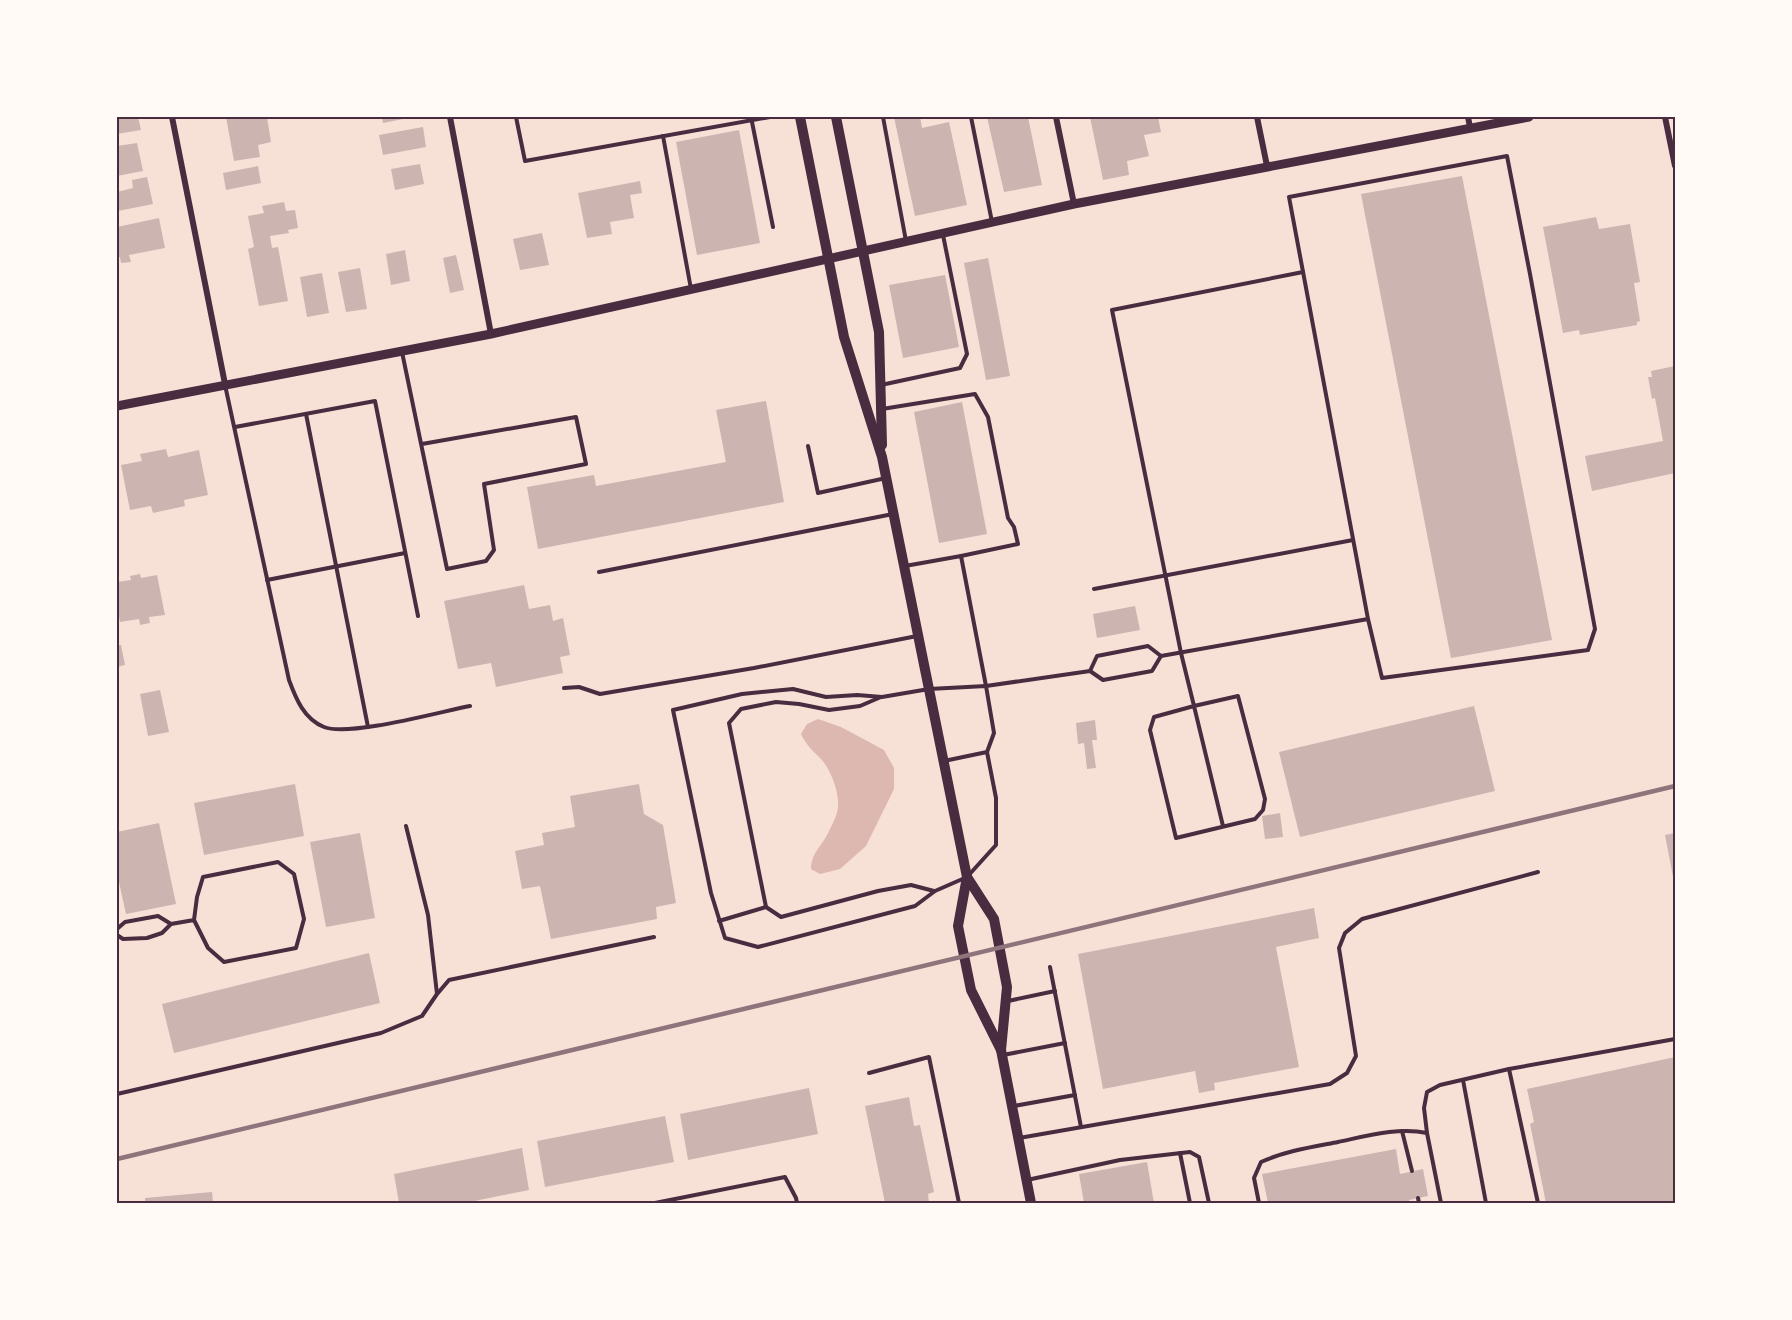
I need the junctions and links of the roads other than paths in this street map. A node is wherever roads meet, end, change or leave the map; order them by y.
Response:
1 (172, 117) edge
2 (450, 117) edge
3 (516, 117) edge
4 (770, 117) edge
5 (800, 117) edge
6 (836, 117) edge
7 (883, 117) edge
8 (971, 117) edge
9 (1056, 117) edge
10 (1257, 117) edge
11 (1529, 117) edge
12 (1665, 117) edge
13 (751, 119) edge
14 (1469, 122) edge
15 (663, 136) junction
16 (1267, 166) junction
17 (1675, 166) edge
18 (1074, 204) junction
19 (992, 222) junction
20 (772, 227) dead end
21 (942, 233) junction
22 (906, 241) junction
23 (863, 251) junction
24 (828, 260) junction
25 (1303, 272) junction
26 (692, 290) junction
27 (491, 334) junction
28 (401, 351) junction
29 (225, 384) junction
30 (881, 385) junction
31 (117, 406) edge
32 (881, 409) junction
33 (306, 414) junction
34 (235, 427) junction
35 (422, 444) junction
36 (808, 446) dead end
37 (882, 457) junction
38 (886, 478) junction
39 (894, 513) junction
40 (1353, 540) junction
41 (405, 554) junction
42 (961, 556) junction
43 (904, 566) junction
44 (336, 567) junction
45 (599, 572) dead end
46 (1167, 575) junction
47 (267, 580) junction
48 (1094, 589) dead end
49 (418, 616) dead end
50 (1368, 619) junction
51 (918, 636) junction
52 (1181, 653) junction
53 (1161, 656) junction
54 (1090, 671) junction
55 (986, 686) junction
56 (564, 688) dead end
57 (929, 689) junction
58 (882, 697) junction
59 (470, 706) dead end
60 (1194, 706) junction
61 (368, 727) junction
62 (987, 752) junction
63 (943, 762) junction
64 (406, 826) dead end
65 (1223, 826) junction
66 (1538, 872) dead end
67 (967, 877) junction
68 (935, 891) junction
69 (765, 907) junction
70 (194, 920) junction
71 (719, 921) junction
72 (171, 924) junction
73 (117, 929) edge
74 (117, 936) edge
75 (654, 937) dead end
76 (1050, 967) dead end
77 (1054, 991) junction
78 (437, 994) junction
79 (1006, 1002) junction
80 (1675, 1039) edge
81 (1065, 1043) junction
82 (1002, 1053) junction
83 (1509, 1070) junction
84 (869, 1073) dead end
85 (1463, 1080) junction
86 (117, 1094) edge
87 (1075, 1095) junction
88 (1012, 1106) junction
89 (1081, 1127) junction
90 (1402, 1131) junction
91 (1427, 1133) junction
92 (1018, 1138) junction
93 (1180, 1153) junction
94 (1412, 1172) dead end
95 (1026, 1180) junction
96 (655, 1203) edge
97 (797, 1203) edge
98 (959, 1203) edge
99 (1030, 1203) edge
100 (1190, 1203) edge
101 (1209, 1203) edge
102 (1259, 1203) edge
103 (1441, 1203) edge
104 (1486, 1203) edge
105 (1538, 1203) edge

1 - 29 street
2 - 27 street
3 - 15 lane
4 - 13 lane
5 - 24 main road
6 - 23 main road
7 - 22 lane
8 - 19 lane
9 - 18 street
10 - 16 street
11 - 14 street
12 - 17 street
13 - 15 lane
13 - 20 lane
14 - 16 street
15 - 26 lane
16 - 18 street
18 - 19 street
19 - 21 street
21 - 22 street
21 - 30 lane
22 - 23 street
23 - 24 street
23 - 30 main road
24 - 26 street
24 - 37 main road
25 - 40 lane
25 - 46 lane
25 - 50 lane
26 - 27 street
27 - 28 street
28 - 29 street
28 - 35 lane
29 - 31 street
29 - 34 lane
30 - 32 main road
32 - 37 main road
32 - 42 lane
33 - 34 lane
33 - 41 lane
33 - 44 lane
34 - 47 lane
35 - 35 lane
36 - 38 lane
37 - 38 main road
38 - 39 main road
39 - 43 main road
39 - 45 lane
40 - 46 lane
40 - 50 lane
41 - 44 lane
41 - 49 lane
42 - 43 lane
42 - 55 lane
43 - 51 main road
44 - 47 lane
44 - 61 lane
46 - 48 lane
46 - 52 lane
47 - 61 lane
50 - 52 lane
51 - 56 lane
51 - 57 main road
52 - 53 lane
52 - 60 lane
53 - 54 lane
53 - 54 lane
54 - 55 lane
55 - 57 lane
55 - 62 lane
57 - 58 lane
57 - 63 main road
58 - 69 lane
58 - 71 lane
59 - 61 lane
60 - 65 lane
60 - 65 lane
60 - 65 lane
62 - 63 lane
62 - 67 lane
63 - 67 main road
64 - 78 lane
66 - 89 lane
67 - 68 lane
67 - 79 main road
67 - 82 main road
68 - 69 lane
68 - 71 lane
69 - 71 lane
70 - 70 lane
70 - 72 lane
72 - 73 lane
72 - 74 lane
75 - 78 lane
76 - 77 lane
77 - 79 lane
77 - 81 lane
78 - 86 lane
79 - 82 main road
80 - 83 lane
81 - 82 lane
81 - 87 lane
82 - 88 main road
83 - 85 lane
83 - 105 lane
84 - 98 lane
85 - 91 lane
85 - 104 lane
87 - 88 lane
87 - 89 lane
88 - 92 main road
89 - 92 lane
90 - 91 lane
90 - 94 lane
90 - 102 lane
91 - 103 lane
92 - 95 main road
93 - 95 lane
93 - 100 lane
93 - 101 lane
95 - 99 main road
96 - 97 lane

